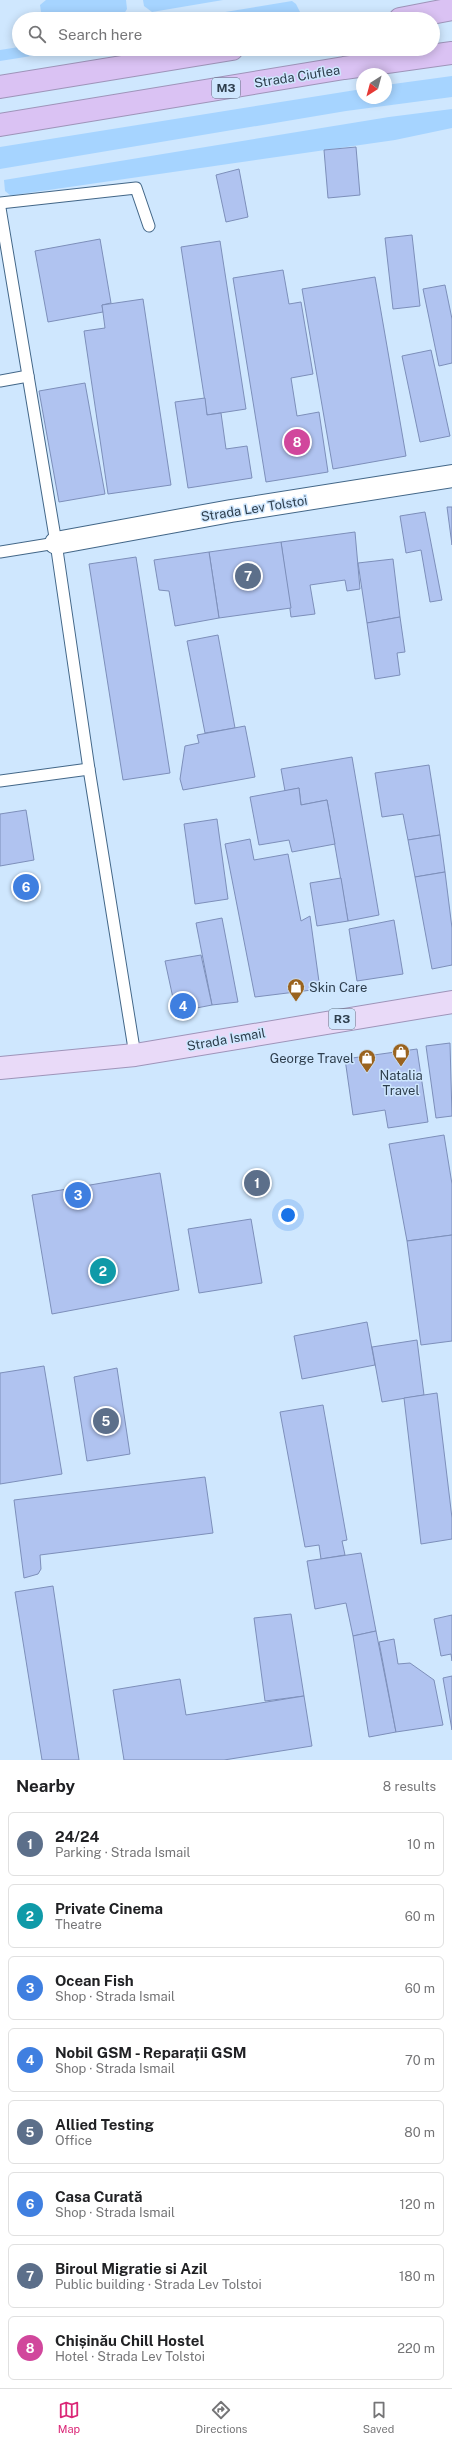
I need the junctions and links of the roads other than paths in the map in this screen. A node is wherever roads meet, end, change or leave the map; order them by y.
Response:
1 (452, 9) edge
2 (436, 12) edge
3 (452, 53) edge
4 (440, 55) edge
5 (189, 56) edge
6 (430, 56) edge
7 (0, 87) edge
8 (0, 125) edge
9 (0, 202) edge
10 (0, 208) edge
11 (149, 226) dead end
12 (28, 376) junction
13 (0, 381) edge
14 (452, 476) edge
15 (56, 543) junction
16 (0, 552) edge
17 (89, 769) junction
18 (0, 781) edge
19 (452, 1002) edge
20 (134, 1055) junction
21 (0, 1068) edge

1 - 2 highway
3 - 4 highway, Strada Ciuflea / M3
5 - 7 highway
6 - 8 highway, Strada Ciuflea / M3
9 - 11 lane
10 - 12 lane
12 - 13 lane
12 - 15 lane
14 - 15 street, Strada Lev Tolstoi
15 - 16 lane
15 - 17 lane
17 - 18 lane
17 - 20 lane
19 - 20 main road, Strada Ismail / R3
20 - 21 main road, Strada Ismail / R3

